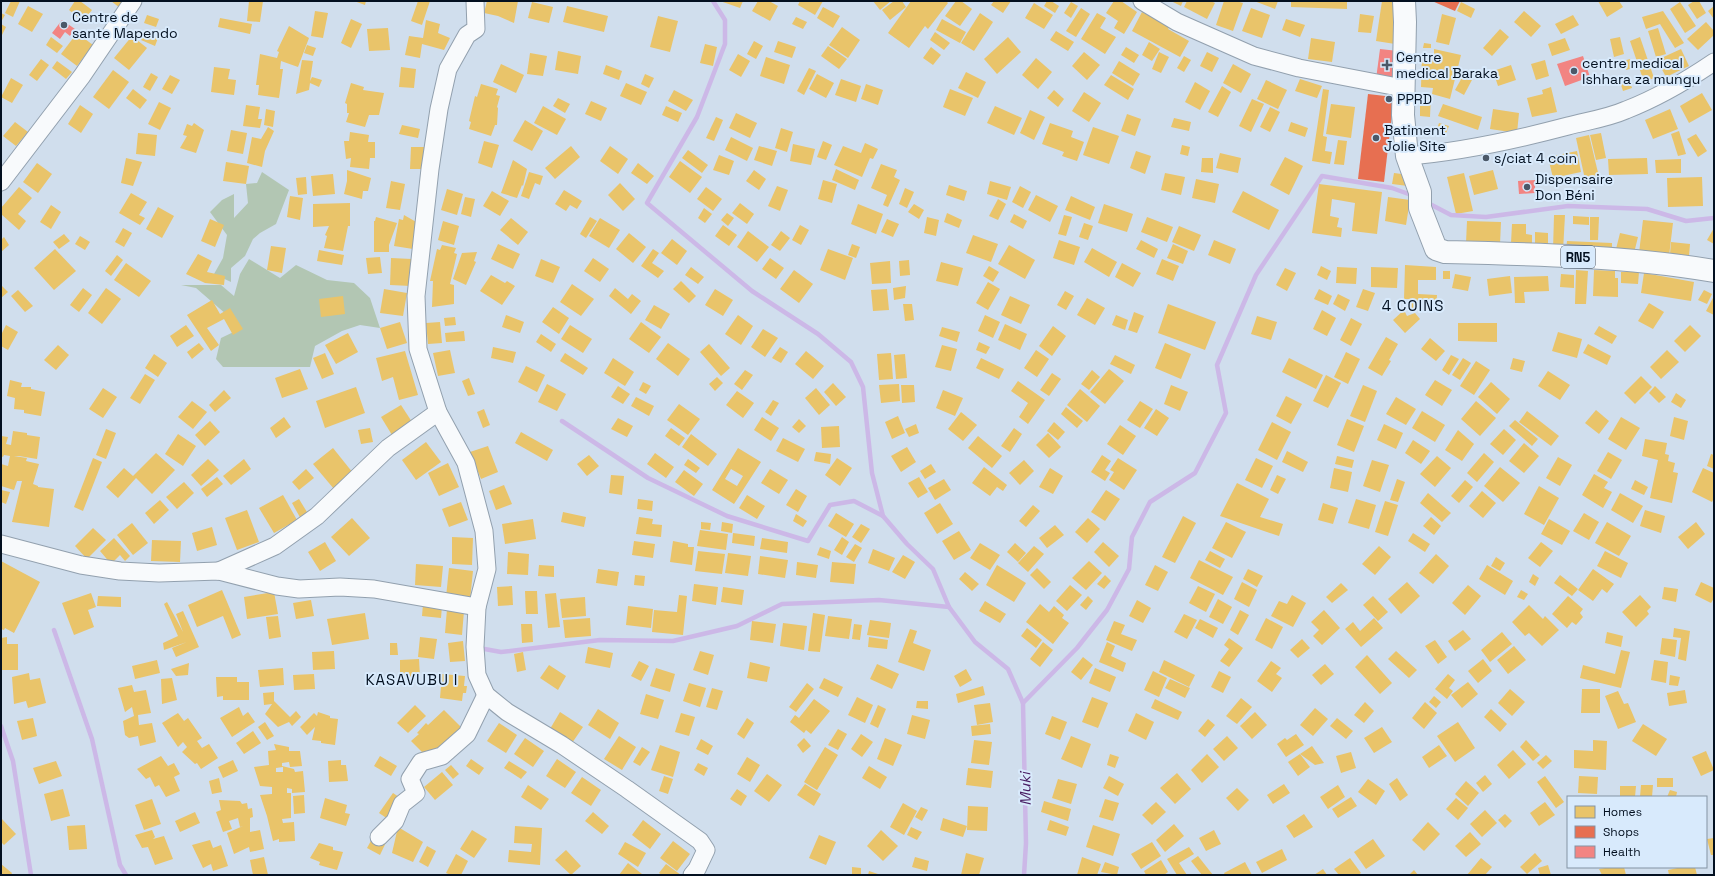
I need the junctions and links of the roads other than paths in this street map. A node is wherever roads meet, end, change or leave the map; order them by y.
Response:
1 (133, 1) edge
2 (475, 1) edge
3 (1142, 1) edge
4 (1404, 1) edge
5 (1714, 62) edge
6 (1403, 88) junction
7 (1407, 156) junction
8 (1, 182) edge
9 (1714, 271) edge
10 (438, 412) junction
11 (1, 544) edge
12 (219, 571) junction
13 (477, 607) junction
14 (486, 696) junction
15 (379, 836) dead end
16 (692, 875) edge

1 - 8 street
2 - 10 street
3 - 6 street
4 - 6 highway, RN5
5 - 7 street
6 - 7 highway, RN5
7 - 9 highway, RN5
10 - 12 street
10 - 13 street
11 - 12 street
12 - 13 street
13 - 14 street
14 - 15 street
14 - 16 street

